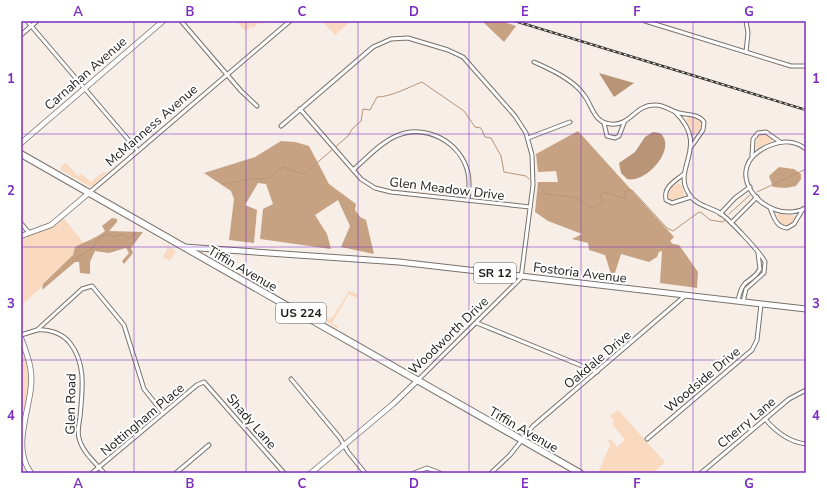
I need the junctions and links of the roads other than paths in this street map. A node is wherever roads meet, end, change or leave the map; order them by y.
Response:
1 (27, 21) edge
2 (38, 21) edge
3 (163, 21) edge
4 (181, 21) edge
5 (290, 21) edge
6 (645, 21) edge
7 (746, 21) edge
8 (32, 26) junction
9 (21, 35) edge
10 (746, 52) junction
11 (534, 62) dead end
12 (806, 66) edge
13 (227, 75) junction
14 (84, 89) junction
15 (257, 106) dead end
16 (300, 109) junction
17 (675, 112) junction
18 (570, 122) dead end
19 (604, 123) junction
20 (624, 123) junction
21 (281, 126) dead end
22 (528, 138) junction
23 (780, 142) junction
24 (21, 143) edge
25 (691, 147) junction
26 (806, 149) edge
27 (138, 151) junction
28 (21, 154) edge
29 (752, 156) junction
30 (353, 170) junction
31 (684, 174) junction
32 (750, 187) junction
33 (90, 192) junction
34 (691, 197) junction
35 (757, 197) junction
36 (468, 200) junction
37 (530, 207) junction
38 (770, 208) junction
39 (804, 209) edge
40 (720, 214) junction
41 (731, 222) junction
42 (21, 223) edge
43 (29, 233) junction
44 (21, 236) edge
45 (184, 247) junction
46 (522, 276) junction
47 (686, 295) junction
48 (741, 301) junction
49 (762, 304) junction
50 (806, 309) edge
51 (477, 323) junction
52 (37, 330) junction
53 (21, 335) edge
54 (21, 338) edge
55 (597, 372) junction
56 (291, 379) dead end
57 (418, 380) junction
58 (206, 382) joint
59 (806, 390) edge
60 (163, 413) junction
61 (765, 419) junction
62 (647, 439) dead end
63 (523, 440) junction
64 (806, 444) edge
65 (209, 445) dead end
66 (344, 445) junction
67 (99, 467) junction
68 (31, 473) edge
69 (92, 473) edge
70 (104, 473) edge
71 (176, 473) edge
72 (284, 473) edge
73 (311, 473) edge
74 (365, 473) edge
75 (414, 473) edge
76 (440, 473) edge
77 (491, 473) edge
78 (580, 473) edge
79 (701, 473) edge

1 - 8 street
2 - 8 street
3 - 14 street, Carnahan Avenue
4 - 13 street
5 - 13 street, McManness Avenue
6 - 10 street
7 - 10 street
8 - 9 street
8 - 14 street
10 - 12 street
11 - 19 street
13 - 15 street
13 - 27 street, McManness Avenue
14 - 24 street, Carnahan Avenue
14 - 27 street
16 - 21 street
16 - 22 street
16 - 30 street, Glen Meadow Drive
17 - 20 street
17 - 25 street
17 - 25 street
18 - 22 street
19 - 20 street
19 - 20 street
22 - 37 street
23 - 26 street
23 - 29 street
23 - 29 street
25 - 31 street
27 - 33 street, McManness Avenue
28 - 33 highway, Tiffin Avenue / US 224
29 - 32 street
30 - 36 street, Glen Meadow Drive
30 - 36 street
31 - 34 street
31 - 34 street
32 - 35 street
32 - 40 street
33 - 43 street, McManness Avenue
33 - 45 highway, Tiffin Avenue / US 224
34 - 40 street
35 - 38 street
35 - 41 street
36 - 37 street, Glen Meadow Drive
37 - 46 street
38 - 39 street
38 - 39 street
40 - 41 street
41 - 48 street
42 - 43 street
43 - 44 street, McManness Avenue
45 - 46 main road, Fostoria Avenue / SR 12
45 - 57 highway, Tiffin Avenue / US 224
46 - 47 main road, Fostoria Avenue / SR 12
46 - 51 street, Woodworth Drive
47 - 48 main road, Fostoria Avenue / SR 12
47 - 55 street, Oakdale Drive
48 - 49 main road, Fostoria Avenue / SR 12
49 - 50 main road, Fostoria Avenue / SR 12
49 - 62 street, Woodside Drive
51 - 55 street
51 - 57 street, Woodworth Drive
52 - 53 street
52 - 60 street
52 - 67 street, Glen Road
54 - 68 street
55 - 63 street, Oakdale Drive
56 - 66 street
57 - 63 highway, Tiffin Avenue / US 224
57 - 66 street, Woodworth Drive
58 - 60 street, Nottingham Place
58 - 72 street, Shady Lane
59 - 61 street, Cherry Lane
60 - 67 street, Nottingham Place
61 - 64 street
61 - 79 street, Cherry Lane
63 - 77 street, Oakdale Drive
63 - 78 highway, Tiffin Avenue / US 224
65 - 71 street
66 - 73 street, Woodworth Drive
66 - 74 street
67 - 69 street, Nottingham Place
67 - 70 street, Glen Road
75 - 76 street

